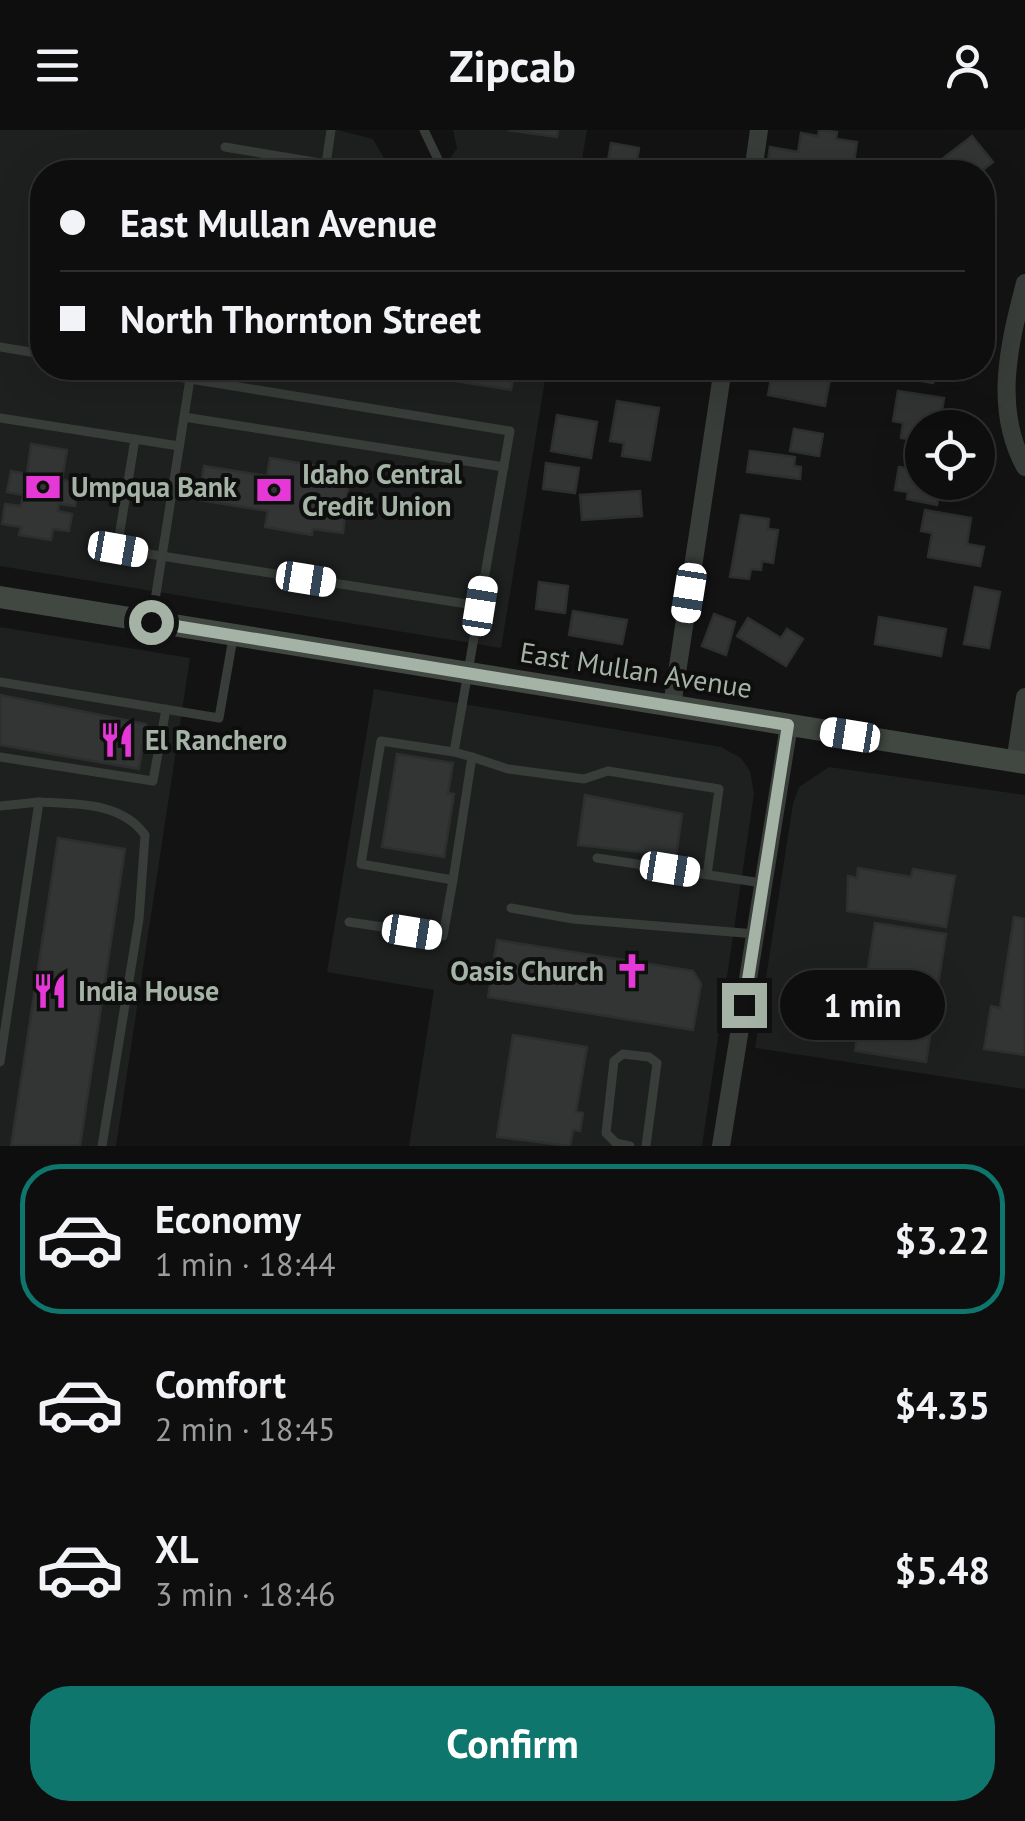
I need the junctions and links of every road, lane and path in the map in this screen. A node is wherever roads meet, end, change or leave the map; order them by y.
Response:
1 (331, 130) edge
2 (424, 130) edge
3 (759, 130) edge
4 (225, 147) dead end
5 (302, 160) edge
6 (327, 160) edge
7 (438, 160) edge
8 (755, 160) edge
9 (1025, 284) edge
10 (0, 347) edge
11 (30, 352) edge
12 (190, 380) edge
13 (196, 380) edge
14 (721, 380) edge
15 (184, 417) junction
16 (0, 418) edge
17 (135, 439) junction
18 (179, 446) junction
19 (504, 468) junction
20 (1025, 468) edge
21 (162, 556) junction
22 (0, 597) edge
23 (480, 606) junction
24 (151, 622) junction
25 (233, 635) junction
26 (469, 673) junction
27 (0, 682) edge
28 (1025, 697) edge
29 (672, 706) junction
30 (166, 710) junction
31 (788, 725) junction
32 (454, 752) junction
33 (472, 756) junction
34 (0, 757) edge
35 (1020, 762) edge
36 (39, 802) junction
37 (0, 806) edge
38 (597, 858) dead end
39 (707, 875) junction
40 (452, 880) junction
41 (764, 883) junction
42 (510, 908) dead end
43 (349, 922) dead end
44 (756, 934) junction
45 (0, 1062) edge
46 (102, 1146) edge
47 (630, 1146) edge
48 (646, 1146) edge
49 (721, 1146) edge

1 - 6 lane
2 - 7 lane
3 - 8 street
4 - 5 lane
9 - 20 street
10 - 11 lane
12 - 15 lane
13 - 19 lane
14 - 29 street
15 - 18 lane
15 - 19 lane
16 - 17 lane
17 - 18 lane
17 - 21 lane
18 - 21 lane
19 - 23 lane
21 - 23 lane
21 - 24 lane
22 - 24 main road, East Mullan Avenue
23 - 26 lane
24 - 25 main road, East Mullan Avenue
25 - 26 main road, East Mullan Avenue
25 - 30 lane
26 - 29 main road, East Mullan Avenue
26 - 32 lane
27 - 30 lane
28 - 35 street
29 - 31 main road, East Mullan Avenue
30 - 34 lane
31 - 35 main road, East Mullan Avenue
31 - 41 street
32 - 33 lane
32 - 40 lane
33 - 39 lane
33 - 40 lane
36 - 37 lane
36 - 45 lane
36 - 46 lane
38 - 39 lane
39 - 41 lane
40 - 43 lane
41 - 44 street
42 - 44 lane
44 - 49 street
47 - 48 lane

